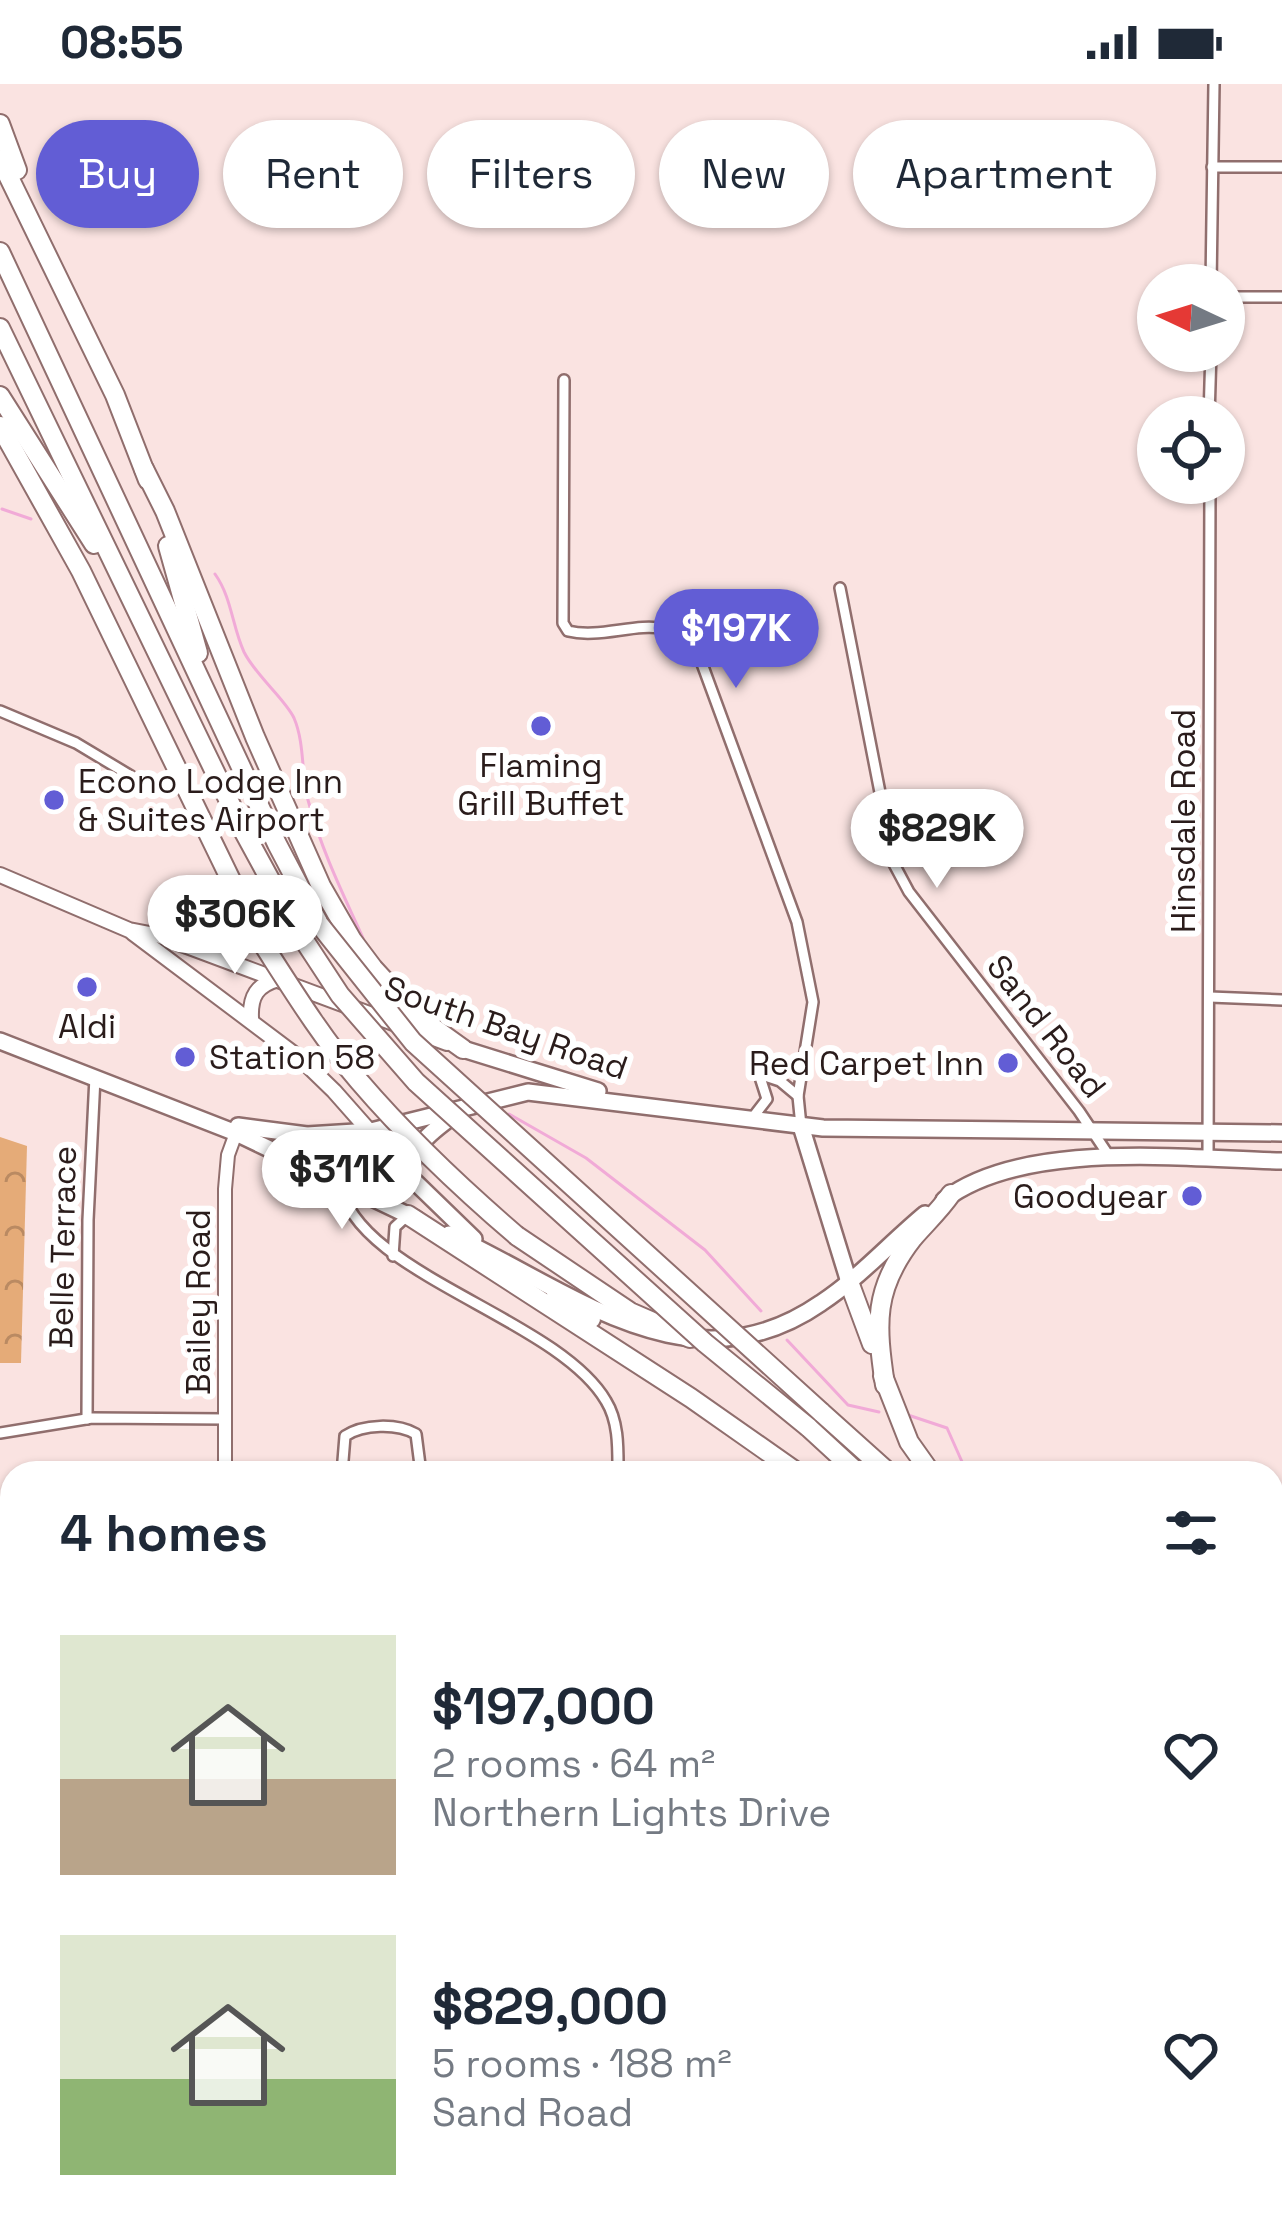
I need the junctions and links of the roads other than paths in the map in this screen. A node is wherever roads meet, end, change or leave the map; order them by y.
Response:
1 (1214, 84) edge
2 (0, 124) edge
3 (0, 159) edge
4 (1212, 167) junction
5 (1282, 167) edge
6 (0, 252) edge
7 (46, 254) junction
8 (1211, 264) edge
9 (1245, 297) edge
10 (1282, 297) edge
11 (0, 328) edge
12 (564, 380) dead end
13 (0, 396) edge
14 (0, 425) edge
15 (144, 470) junction
16 (1210, 504) edge
17 (840, 587) dead end
18 (152, 642) junction
19 (214, 709) junction
20 (0, 711) edge
21 (131, 776) dead end
22 (0, 875) edge
23 (129, 930) junction
24 (278, 979) junction
25 (1210, 998) junction
26 (1282, 1000) edge
27 (251, 1018) junction
28 (0, 1041) edge
29 (463, 1049) junction
30 (95, 1077) junction
31 (798, 1096) junction
32 (465, 1108) junction
33 (661, 1110) junction
34 (749, 1122) junction
35 (801, 1126) junction
36 (1092, 1130) junction
37 (371, 1131) junction
38 (244, 1132) junction
39 (1208, 1132) junction
40 (1282, 1133) edge
41 (1111, 1159) junction
42 (1208, 1160) junction
43 (1282, 1161) edge
44 (410, 1177) junction
45 (340, 1182) junction
46 (952, 1194) junction
47 (408, 1215) junction
48 (393, 1256) junction
49 (502, 1258) junction
50 (849, 1282) junction
51 (556, 1293) junction
52 (690, 1338) junction
53 (885, 1385) junction
54 (691, 1398) junction
55 (86, 1419) junction
56 (225, 1419) junction
57 (815, 1420) junction
58 (0, 1433) edge
59 (225, 1461) edge
60 (341, 1461) edge
61 (421, 1461) edge
62 (617, 1461) edge
63 (780, 1461) edge
64 (849, 1461) edge
65 (872, 1461) edge
66 (922, 1461) edge

1 - 4 street
2 - 7 highway
3 - 7 highway
4 - 5 street
4 - 8 street
6 - 19 highway
7 - 15 highway
9 - 10 street
11 - 18 highway
12 - 31 street
13 - 18 highway
14 - 52 highway, bridge
15 - 19 highway
15 - 29 highway
16 - 25 street, Hinsdale Road
17 - 36 street, Sand Road
18 - 57 highway, bridge
19 - 57 highway, bridge
20 - 21 street
22 - 23 main road, South Bay Road
23 - 24 main road, South Bay Road
23 - 27 main road, South Bay Road
24 - 27 main road
24 - 29 main road, South Bay Road
25 - 26 street
25 - 39 street, Hinsdale Road
27 - 37 main road, South Bay Road
28 - 30 main road
29 - 33 main road, South Bay Road
30 - 38 main road
30 - 55 street, Belle Terrace
31 - 34 street
31 - 35 street
32 - 33 main road
32 - 37 main road
32 - 44 main road
33 - 34 main road
34 - 35 main road
35 - 36 main road
35 - 50 main road
36 - 39 main road
36 - 41 street, Sand Road
37 - 38 main road
37 - 44 main road, South Bay Road
38 - 45 main road
38 - 56 street, Bailey Road
39 - 40 main road
39 - 42 street, Hinsdale Road
41 - 42 main road
41 - 46 main road
42 - 43 main road
44 - 49 main road, South Bay Road
45 - 47 main road
45 - 48 street
46 - 50 main road
46 - 53 highway
47 - 48 street
47 - 49 main road
47 - 54 highway
48 - 62 street
49 - 51 main road
50 - 52 main road
50 - 53 highway
51 - 52 main road
51 - 54 highway
53 - 66 highway
54 - 63 highway
55 - 56 street
55 - 58 street
56 - 59 street, Bailey Road
57 - 64 highway
57 - 65 highway
60 - 61 street

